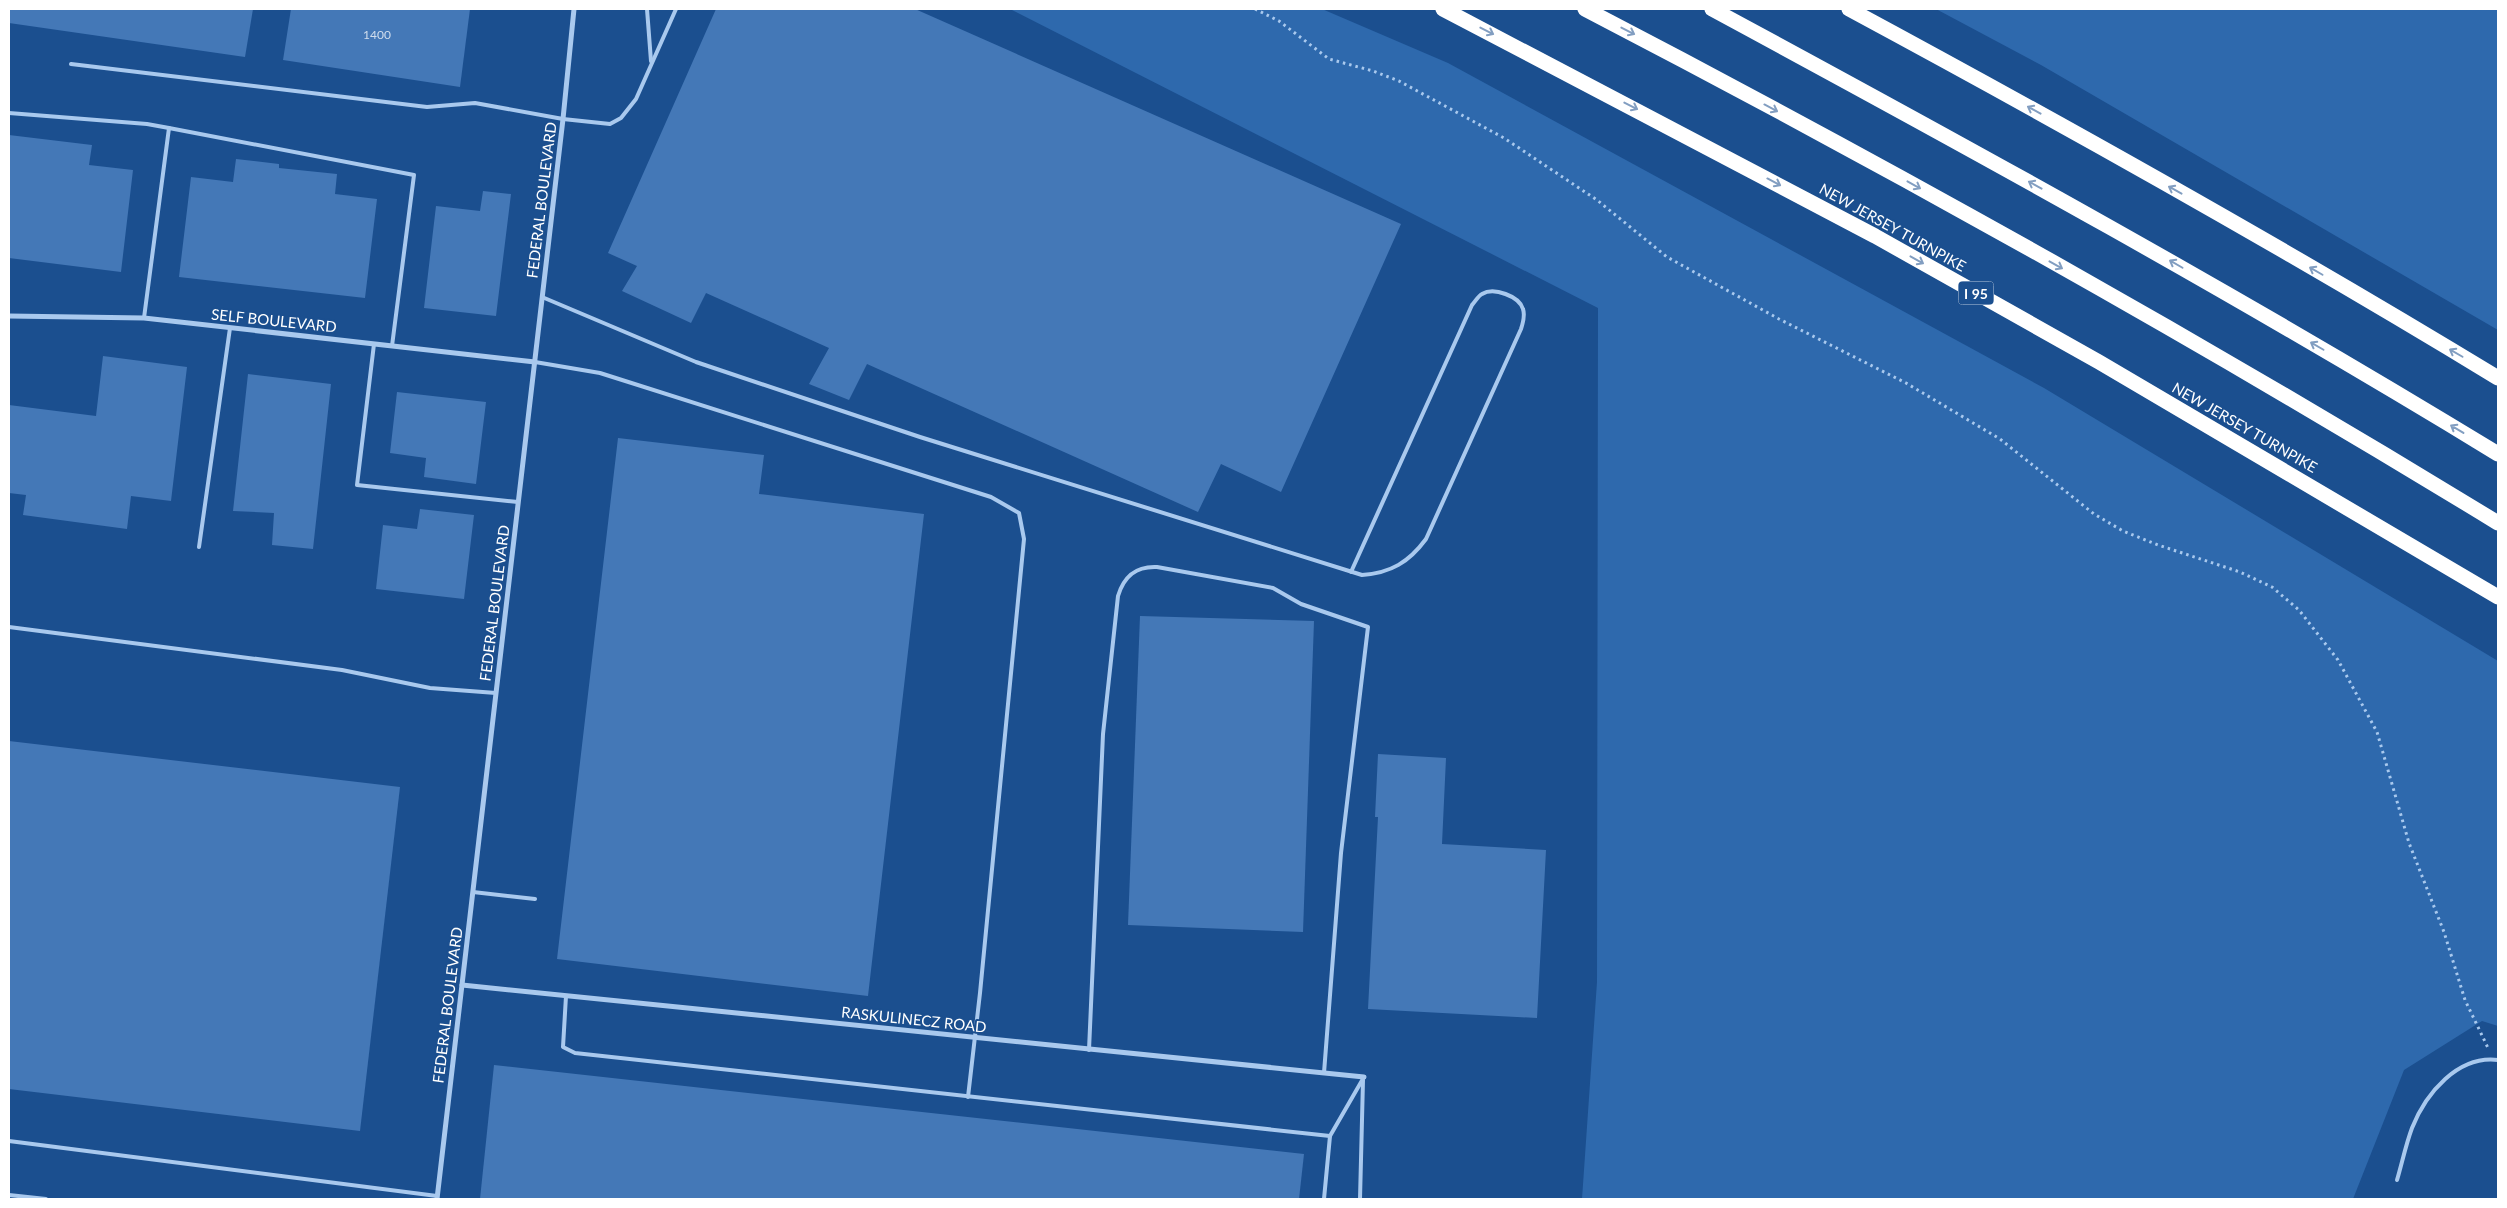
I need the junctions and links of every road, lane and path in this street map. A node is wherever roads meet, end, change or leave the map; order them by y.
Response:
1 (574, 9) edge
2 (647, 9) edge
3 (676, 9) edge
4 (1254, 9) edge
5 (1443, 9) edge
6 (1585, 9) edge
7 (1712, 9) edge
8 (1850, 9) edge
9 (651, 63) junction
10 (71, 64) dead end
11 (9, 113) edge
12 (563, 119) junction
13 (169, 128) junction
14 (542, 298) junction
15 (9, 316) edge
16 (144, 318) junction
17 (230, 328) junction
18 (374, 344) junction
19 (392, 346) junction
20 (535, 362) junction
21 (2498, 378) edge
22 (2498, 454) edge
23 (518, 502) junction
24 (2498, 523) edge
25 (199, 547) dead end
26 (1351, 572) junction
27 (2498, 597) edge
28 (9, 627) edge
29 (496, 693) junction
30 (473, 892) junction
31 (535, 899) dead end
32 (462, 985) junction
33 (566, 996) junction
34 (974, 1038) junction
35 (1089, 1050) junction
36 (2496, 1060) edge
37 (1324, 1073) junction
38 (1364, 1077) junction
39 (968, 1097) junction
40 (1330, 1136) junction
41 (9, 1141) edge
42 (2397, 1180) dead end
43 (9, 1195) edge
44 (437, 1198) edge
45 (46, 1199) edge
46 (1324, 1199) edge
47 (1360, 1199) edge

1 - 12 street, FEDERAL BOULEVARD
2 - 9 lane
3 - 9 lane
4 - 36 path
5 -> 27 highway, NEW JERSEY TURNPIKE / I 95
6 -> 24 highway
22 -> 7 highway
21 -> 8 highway
9 - 12 lane
10 - 12 lane
11 - 13 lane
12 - 14 street, FEDERAL BOULEVARD
13 - 16 lane
13 - 19 lane
14 - 20 street, FEDERAL BOULEVARD
14 - 26 lane
15 - 16 street, SELF BOULEVARD
16 - 17 street, SELF BOULEVARD
17 - 18 street, SELF BOULEVARD
17 - 25 lane
18 - 19 street, SELF BOULEVARD
18 - 23 lane
19 - 20 street, SELF BOULEVARD
20 - 23 street, FEDERAL BOULEVARD
20 - 34 lane
23 - 29 street, FEDERAL BOULEVARD
26 - 26 lane
28 - 29 lane
29 - 30 street, FEDERAL BOULEVARD
30 - 31 lane
30 - 32 street, FEDERAL BOULEVARD
32 - 33 street, RASKULINECZ ROAD
32 - 44 street, FEDERAL BOULEVARD
33 - 34 street, RASKULINECZ ROAD
33 - 39 lane
34 - 35 street, RASKULINECZ ROAD
34 - 39 lane
35 - 37 street, RASKULINECZ ROAD
35 - 37 lane
36 - 42 lane
37 - 38 street, RASKULINECZ ROAD
38 - 40 lane
38 - 47 lane
39 - 40 lane
40 - 46 lane
41 - 44 lane
43 - 45 lane

